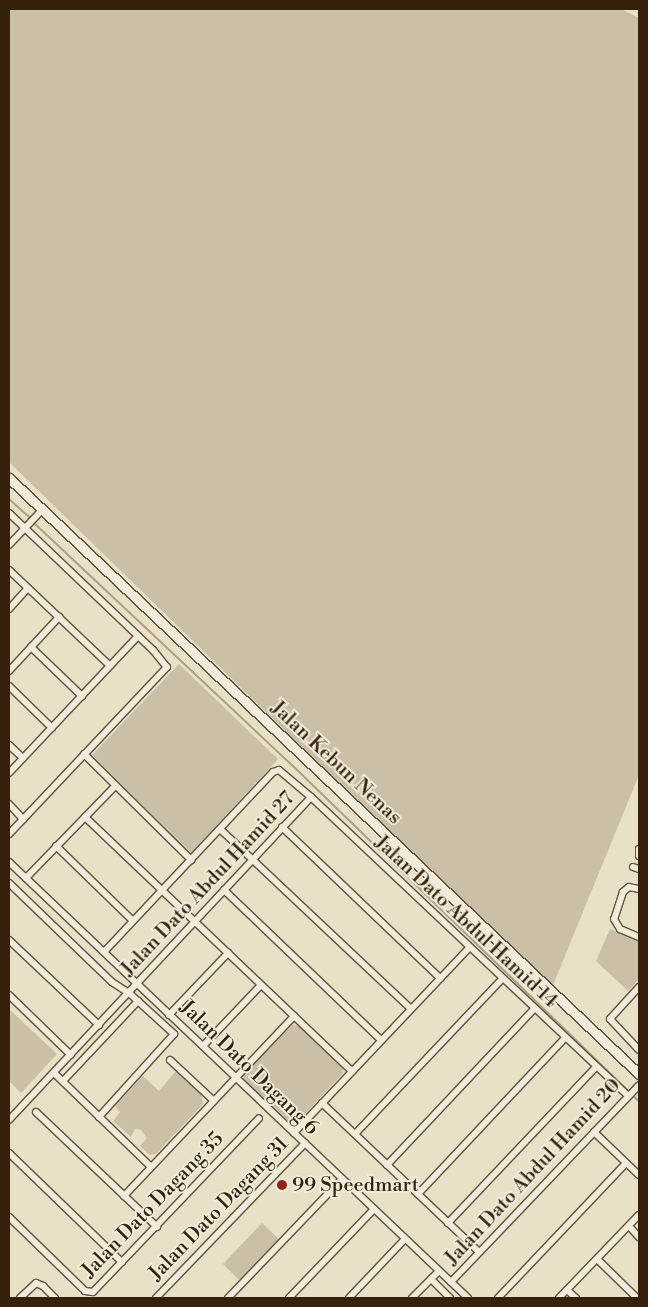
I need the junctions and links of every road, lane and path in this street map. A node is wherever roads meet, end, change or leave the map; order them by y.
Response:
1 (9, 478) edge
2 (43, 509) junction
3 (9, 513) edge
4 (24, 528) junction
5 (9, 545) edge
6 (9, 570) edge
7 (28, 588) junction
8 (9, 609) edge
9 (58, 617) junction
10 (138, 636) junction
11 (31, 647) junction
12 (110, 666) junction
13 (9, 671) edge
14 (9, 686) edge
15 (82, 696) junction
16 (52, 728) junction
17 (9, 745) edge
18 (84, 754) junction
19 (23, 758) junction
20 (9, 773) edge
21 (116, 785) junction
22 (311, 797) junction
23 (9, 804) edge
24 (85, 817) junction
25 (23, 819) junction
26 (282, 828) junction
27 (220, 829) junction
28 (9, 834) edge
29 (56, 846) junction
30 (191, 860) junction
31 (252, 860) junction
32 (9, 862) edge
33 (26, 878) junction
34 (9, 883) edge
35 (638, 888) edge
36 (162, 890) junction
37 (224, 890) junction
38 (133, 921) junction
39 (195, 921) junction
40 (639, 937) edge
41 (9, 940) edge
42 (469, 948) junction
43 (104, 952) junction
44 (228, 953) junction
45 (440, 978) junction
46 (502, 978) junction
47 (137, 984) junction
48 (261, 985) junction
49 (639, 988) edge
50 (129, 993) junction
51 (9, 995) edge
52 (138, 1001) junction
53 (411, 1009) junction
54 (534, 1009) junction
55 (169, 1014) junction
56 (294, 1016) junction
57 (98, 1026) junction
58 (565, 1038) junction
59 (381, 1040) junction
60 (203, 1046) junction
61 (639, 1050) edge
62 (71, 1055) junction
63 (170, 1060) dead end
64 (596, 1067) junction
65 (352, 1071) junction
66 (54, 1073) junction
67 (639, 1074) edge
68 (236, 1078) junction
69 (63, 1082) junction
70 (639, 1085) edge
71 (627, 1095) junction
72 (214, 1101) junction
73 (322, 1103) junction
74 (36, 1112) dead end
75 (99, 1116) junction
76 (259, 1118) dead end
77 (9, 1120) edge
78 (594, 1132) junction
79 (294, 1133) junction
80 (355, 1134) junction
81 (305, 1143) junction
82 (9, 1153) edge
83 (626, 1163) junction
84 (387, 1165) junction
85 (152, 1167) junction
86 (639, 1175) edge
87 (342, 1178) junction
88 (418, 1194) junction
89 (124, 1196) junction
90 (374, 1209) junction
91 (639, 1215) edge
92 (9, 1217) edge
93 (448, 1223) junction
94 (628, 1226) junction
95 (157, 1227) junction
96 (639, 1237) edge
97 (405, 1239) junction
98 (479, 1252) junction
99 (597, 1259) junction
100 (122, 1262) junction
101 (439, 1271) junction
102 (431, 1279) junction
103 (451, 1282) junction
104 (567, 1290) junction
105 (20, 1298) edge
106 (55, 1298) edge
107 (156, 1298) edge
108 (228, 1298) edge
109 (289, 1298) edge
110 (349, 1298) edge
111 (412, 1298) edge
112 (450, 1298) edge
113 (468, 1298) edge
114 (498, 1298) edge
115 (560, 1298) edge
116 (576, 1298) edge
117 (637, 1298) edge

1 - 2 street, Jalan Kebun Nenas
2 - 4 street
2 - 67 street, Jalan Kebun Nenas
3 - 4 street
4 - 5 street
4 - 10 street
6 - 7 street
7 - 8 street
7 - 9 street
9 - 11 street
9 - 12 street
10 - 12 street
10 - 18 street
11 - 13 street
11 - 15 street
12 - 15 street
14 - 16 street
15 - 16 street
16 - 19 street
17 - 19 street
18 - 21 street
18 - 25 street
19 - 20 street
21 - 24 street
21 - 30 street
22 - 26 street, Jalan Dato Abdul Hamid 27
22 - 27 street, Jalan Dato Abdul Hamid 14
22 - 42 street, Jalan Dato Abdul Hamid 14
23 - 25 street
24 - 29 street
24 - 36 street
25 - 28 street
26 - 31 street, Jalan Dato Abdul Hamid 27
26 - 45 street
27 - 30 street
27 - 31 street
29 - 33 street
29 - 38 street
30 - 36 street
31 - 37 street, Jalan Dato Abdul Hamid 27
31 - 53 street
32 - 33 street, Jalan Dato Dagang 6
33 - 43 street, Jalan Dato Dagang 6
34 - 50 street
35 - 40 street
36 - 38 street
36 - 39 street
37 - 39 street, Jalan Dato Abdul Hamid 27
37 - 59 street
38 - 43 street
39 - 44 street
39 - 47 street, Jalan Dato Abdul Hamid 27
41 - 57 street
42 - 45 street
42 - 46 street, Jalan Dato Abdul Hamid 14
43 - 47 street, Jalan Dato Dagang 6
44 - 48 street
44 - 55 street
45 - 53 street
46 - 54 street, Jalan Dato Abdul Hamid 14
46 - 80 street
47 - 50 street, Jalan Dato Abdul Hamid 27
47 - 55 street, Jalan Dato Dagang 6
48 - 56 street
48 - 60 street
49 - 61 street
50 - 52 street
50 - 57 street, Jalan Dato Abdul Hamid 27
51 - 62 street
52 - 69 street
52 - 75 street
53 - 59 street
54 - 58 street, Jalan Dato Abdul Hamid 14
54 - 84 street
55 - 60 street, Jalan Dato Dagang 6
56 - 65 street
56 - 68 street
57 - 62 street, Jalan Dato Abdul Hamid 27
58 - 64 street, Jalan Dato Abdul Hamid 14
58 - 88 street
59 - 65 street
60 - 68 street, Jalan Dato Dagang 6
62 - 66 street, Jalan Dato Abdul Hamid 27
63 - 72 street
64 - 71 street, Jalan Dato Abdul Hamid 14
64 - 93 street
65 - 73 street
66 - 69 street
66 - 77 street, Jalan Dato Abdul Hamid 27
68 - 72 street
68 - 79 street, Jalan Dato Dagang 6
69 - 75 street
70 - 71 street, Jalan Dato Abdul Hamid 20
71 - 78 street, Jalan Dato Abdul Hamid 20
72 - 85 street
73 - 79 street
73 - 80 street
74 - 89 street
75 - 85 street
76 - 95 street, Jalan Dato Dagang 35
78 - 83 street
78 - 98 street, Jalan Dato Abdul Hamid 20
79 - 81 street, Jalan Dato Dagang 6
80 - 84 street
81 - 87 street, Jalan Dato Dagang 6
81 - 107 street, Jalan Dato Dagang 31
82 - 100 street
83 - 86 street
83 - 114 street
84 - 88 street
85 - 89 street
87 - 90 street, Jalan Dato Dagang 6
87 - 108 street
88 - 93 street
89 - 95 street
90 - 97 street, Jalan Dato Dagang 6
90 - 109 street
91 - 94 street
92 - 100 street, Jalan Dato Dagang 35
93 - 98 street
94 - 96 street
94 - 99 street
95 - 100 street, Jalan Dato Dagang 35
97 - 101 street, Jalan Dato Dagang 6
97 - 110 street
98 - 103 street, Jalan Dato Abdul Hamid 20
99 - 104 street
99 - 117 street
101 - 102 street
101 - 103 street, Jalan Dato Dagang 6
102 - 111 street
102 - 112 street
103 - 113 street, Jalan Dato Dagang 6
104 - 115 street
104 - 116 street
105 - 106 street

